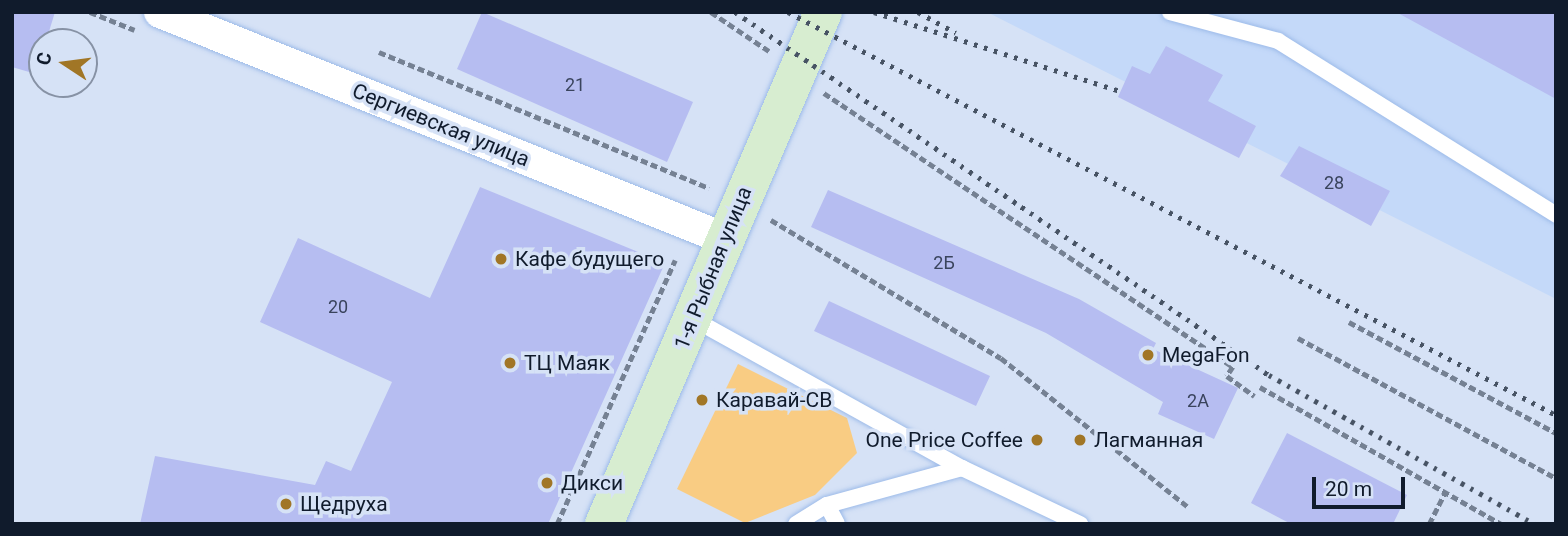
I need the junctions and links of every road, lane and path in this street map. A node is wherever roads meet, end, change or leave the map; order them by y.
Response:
1 (160, 12) edge
2 (711, 12) edge
3 (823, 12) edge
4 (1170, 12) edge
5 (379, 52) dead end
6 (784, 63) junction
7 (708, 191) dead end
8 (1556, 215) edge
9 (768, 218) dead end
10 (723, 238) junction
11 (676, 260) dead end
12 (693, 319) junction
13 (1349, 322) dead end
14 (1298, 338) dead end
15 (1260, 387) dead end
16 (1255, 396) dead end
17 (1556, 433) edge
18 (962, 468) junction
19 (1556, 478) edge
20 (1445, 493) junction
21 (827, 505) junction
22 (1187, 506) dead end
23 (558, 524) edge
24 (604, 524) edge
25 (796, 524) edge
26 (837, 524) edge
27 (1080, 524) edge
28 (1429, 524) edge
29 (1501, 524) edge

1 - 10 street, Сергиевская улица
2 - 6 path
3 - 6 street, 1-я Рыбная улица
4 - 8 lane
5 - 7 path
6 - 10 street, 1-я Рыбная улица
6 - 16 path
9 - 22 path
10 - 12 street, 1-я Рыбная улица
11 - 23 path
12 - 18 lane
12 - 24 street, 1-я Рыбная улица
13 - 17 path
14 - 19 path
15 - 20 path
18 - 21 lane
18 - 27 lane
20 - 28 path
20 - 29 path
21 - 25 lane
21 - 26 lane

